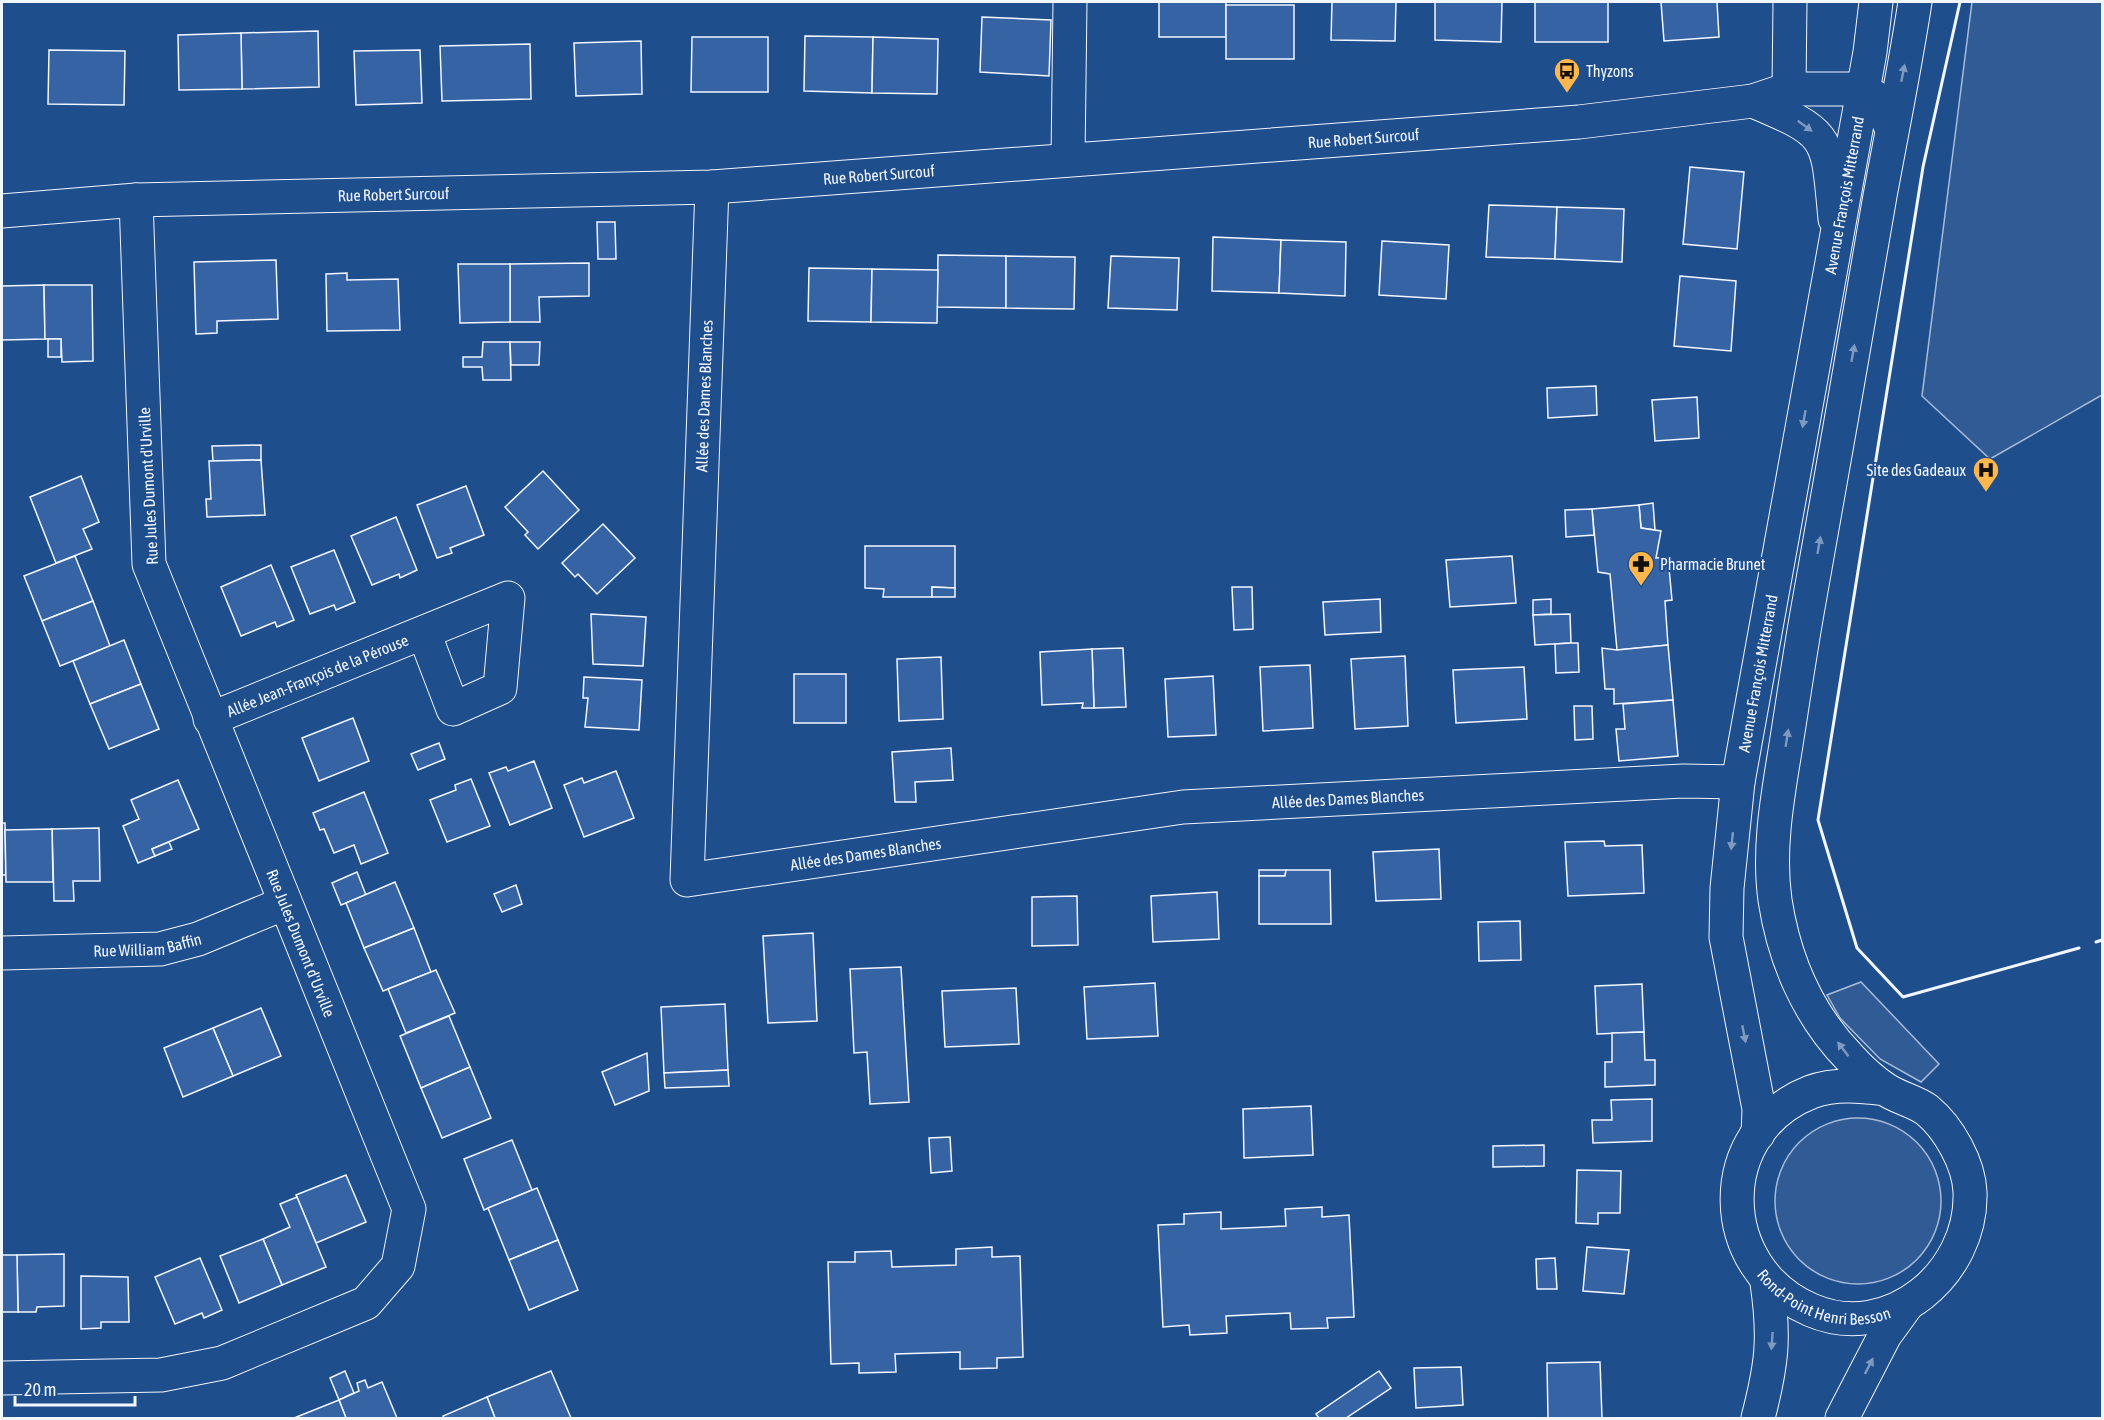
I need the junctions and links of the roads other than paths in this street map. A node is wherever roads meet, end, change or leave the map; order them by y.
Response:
1 (1070, 2) edge
2 (1790, 2) edge
3 (1876, 2) edge
4 (1915, 2) edge
5 (1788, 89) junction
6 (1863, 89) junction
7 (1753, 101) junction
8 (1892, 130) junction
9 (1068, 159) junction
10 (712, 187) junction
11 (136, 200) junction
12 (2, 211) edge
13 (1836, 237) junction
14 (424, 633) dead end
15 (210, 719) junction
16 (1738, 783) junction
17 (285, 903) junction
18 (2, 953) edge
19 (1886, 1089) junction
20 (1758, 1134) junction
21 (1767, 1282) junction
22 (1906, 1305) junction
23 (2, 1378) edge
24 (1758, 1419) edge
25 (1842, 1419) edge

1 - 9 street
2 - 5 street
3 - 6 street, Avenue François Mitterrand
8 -> 4 street
5 - 6 street, Rue Robert Surcouf
5 - 7 street, Rue Robert Surcouf
6 - 8 street
6 - 13 street, Avenue François Mitterrand
7 - 9 street, Rue Robert Surcouf
7 -> 13 street
19 -> 8 street
9 - 10 street, Rue Robert Surcouf
10 - 11 street, Rue Robert Surcouf
10 - 16 street, Allée des Dames Blanches
11 - 12 street, Rue Robert Surcouf
11 - 15 street, Rue Jules Dumont d'Urville
13 -> 16 street, Avenue François Mitterrand
14 - 15 street, Allée Jean-François de la Pérouse
15 - 17 street, Rue Jules Dumont d'Urville
16 -> 20 street, Avenue François Mitterrand
17 - 18 street, Rue William Baffin
17 - 23 street, Rue Jules Dumont d'Urville
19 - 20 street, Rond-Point Henri Besson
19 - 22 street, Rond-Point Henri Besson
20 - 21 street, Rond-Point Henri Besson
21 - 22 street, Rond-Point Henri Besson
21 -> 24 street
25 -> 22 street

